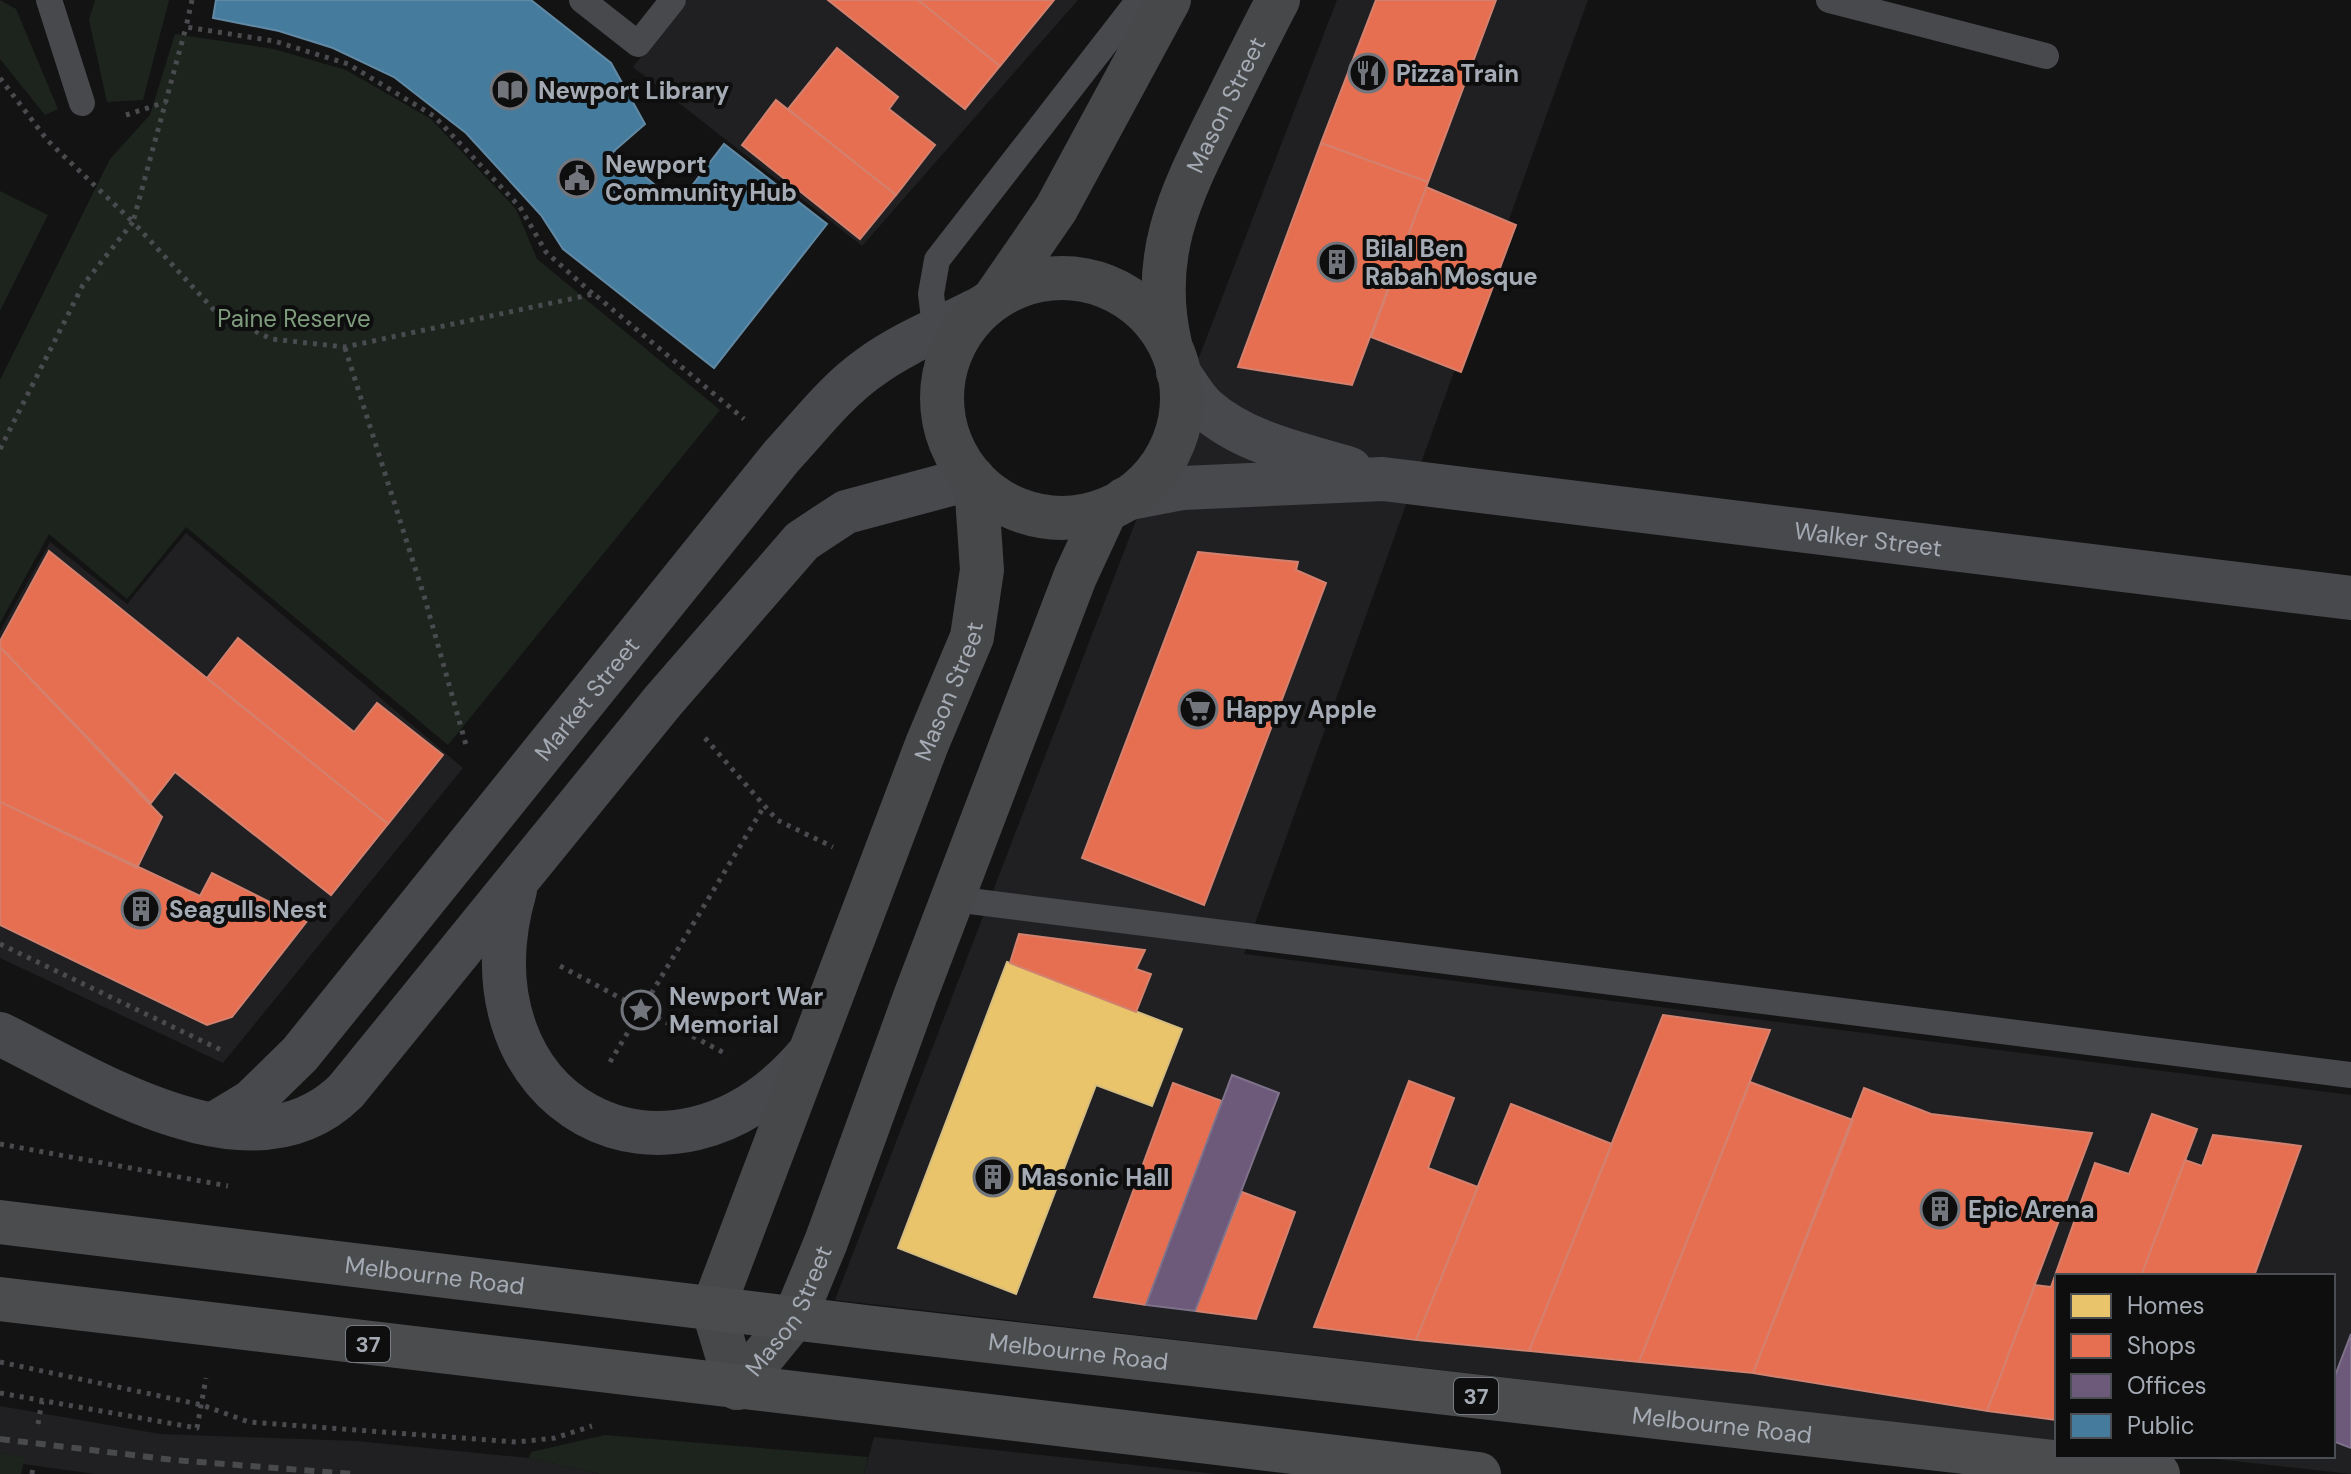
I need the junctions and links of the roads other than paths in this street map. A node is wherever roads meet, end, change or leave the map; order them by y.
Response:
1 (49, 0) edge
2 (582, 0) edge
3 (673, 0) edge
4 (1139, 0) edge
5 (1169, 0) edge
6 (1278, 0) edge
7 (1829, 0) edge
8 (2046, 56) dead end
9 (82, 103) dead end
10 (990, 303) junction
11 (936, 331) junction
12 (1175, 362) junction
13 (943, 392) junction
14 (1383, 479) junction
15 (974, 480) junction
16 (1115, 505) junction
17 (2351, 598) edge
18 (518, 880) junction
19 (954, 899) junction
20 (0, 1034) edge
21 (810, 1052) junction
22 (2351, 1075) edge
23 (214, 1124) junction
24 (0, 1222) edge
25 (0, 1299) edge
26 (713, 1308) junction
27 (795, 1317) junction
28 (737, 1388) junction
29 (1479, 1474) edge
30 (2158, 1474) edge

1 - 9 lane
2 - 3 lane
4 - 11 lane
5 - 10 street
6 - 12 street, Mason Street
7 - 8 lane
10 - 11 street, Market Street
10 - 12 street
10 - 13 street
11 - 13 lane
11 - 23 street, Market Street
12 - 14 street, Walker Street
12 - 16 street
13 - 15 street
14 - 16 street, Walker Street
14 - 17 street, Walker Street
15 - 16 street
15 - 18 street
15 - 21 street, Mason Street
16 - 19 street, Mason Street
18 - 21 street
18 - 23 street
19 - 22 lane
19 - 27 street, Mason Street
20 - 23 street
21 - 26 street, Mason Street
24 - 26 main road, Melbourne Road / 37
25 - 28 main road, 37
26 - 27 main road, Melbourne Road / 37
26 - 28 street, Mason Street
27 - 28 street, Mason Street
27 - 30 main road, Melbourne Road / 37
28 - 29 main road, 37

